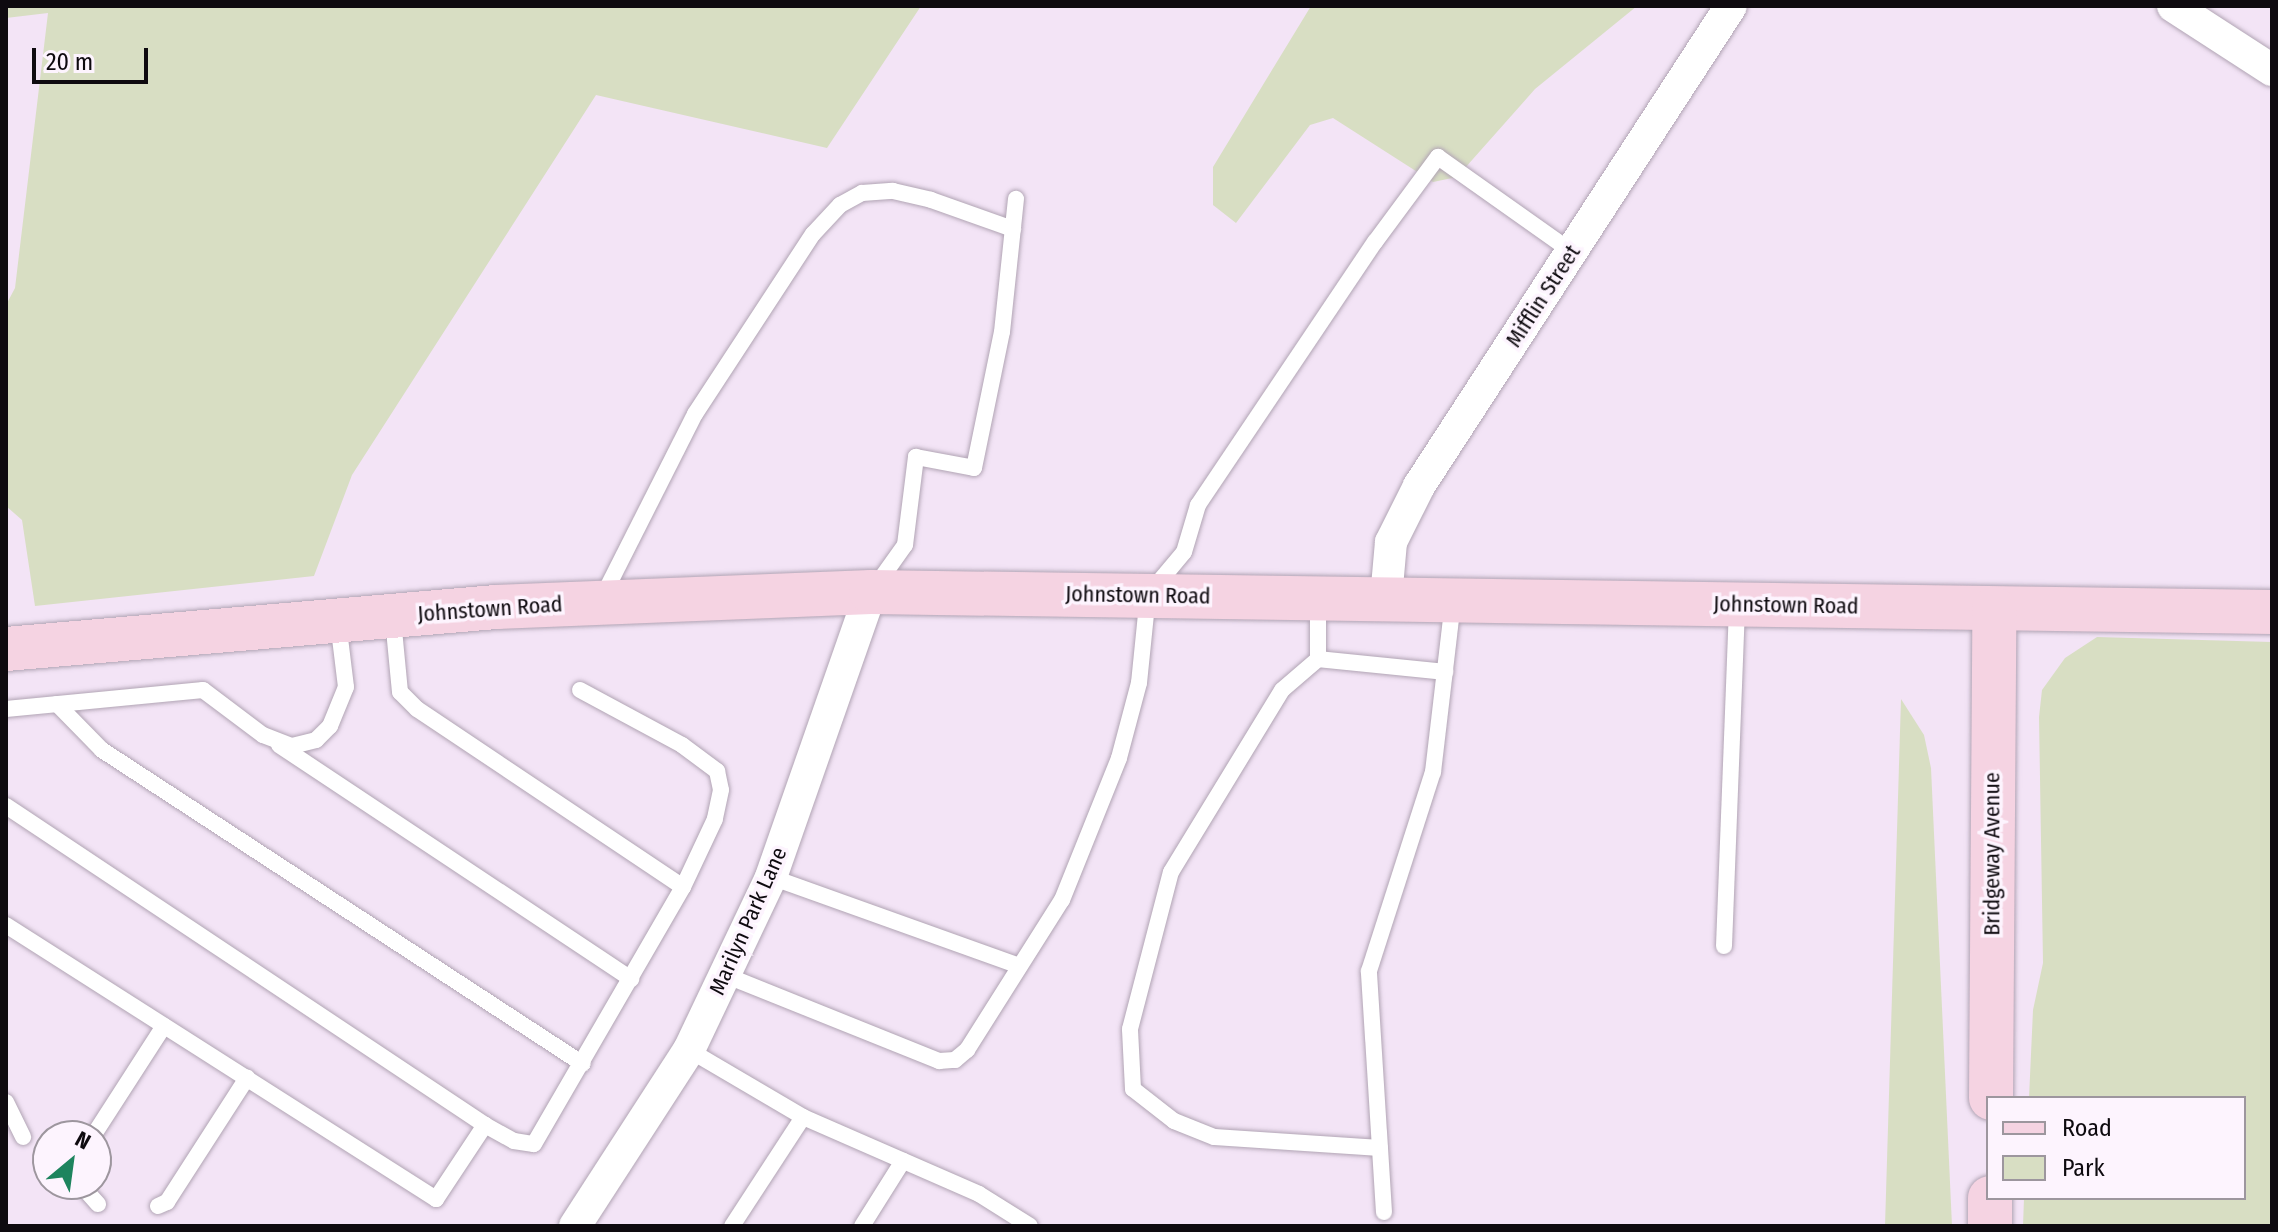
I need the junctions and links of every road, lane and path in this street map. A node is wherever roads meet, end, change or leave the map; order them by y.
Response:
1 (1731, 6) edge
2 (2173, 6) edge
3 (2272, 70) edge
4 (1016, 199) dead end
5 (1013, 229) junction
6 (1572, 252) junction
7 (871, 592) junction
8 (1148, 595) junction
9 (1318, 598) junction
10 (1386, 598) junction
11 (1453, 600) junction
12 (599, 603) junction
13 (1737, 604) junction
14 (1994, 609) junction
15 (2272, 612) edge
16 (392, 616) junction
17 (338, 621) junction
18 (6, 649) edge
19 (1318, 659) junction
20 (1445, 672) junction
21 (580, 690) dead end
22 (57, 704) junction
23 (6, 709) edge
24 (263, 735) junction
25 (6, 806) edge
26 (771, 877) junction
27 (683, 887) junction
28 (6, 925) edge
29 (1724, 946) dead end
30 (1020, 966) junction
31 (725, 975) junction
32 (631, 979) junction
33 (164, 1026) junction
34 (689, 1050) junction
35 (583, 1064) junction
36 (247, 1078) junction
37 (1991, 1096) edge
38 (6, 1102) edge
39 (803, 1117) junction
40 (103, 1120) edge
41 (485, 1125) junction
42 (23, 1137) dead end
43 (1380, 1148) junction
44 (903, 1161) junction
45 (94, 1200) edge
46 (1990, 1200) edge
47 (98, 1204) dead end
48 (158, 1206) dead end
49 (1384, 1212) dead end
50 (575, 1226) edge
51 (732, 1226) edge
52 (862, 1226) edge
53 (1030, 1226) edge
54 (1990, 1226) edge

1 - 6 street, Mifflin Street
2 - 3 street
4 - 5 lane
5 - 7 lane
5 - 12 lane
6 - 8 lane
6 - 10 street, Mifflin Street
7 - 8 main road, Johnstown Road
7 - 12 main road, Johnstown Road
7 - 26 street, Marilyn Park Lane
8 - 9 main road, Johnstown Road
8 - 30 lane
9 - 10 main road, Johnstown Road
9 - 19 lane
10 - 11 main road, Johnstown Road
11 - 13 main road, Johnstown Road
11 - 20 lane
12 - 16 main road, Johnstown Road
13 - 14 main road, Johnstown Road
13 - 29 lane
14 - 15 main road, Johnstown Road
14 - 37 main road, Bridgeway Avenue
16 - 17 main road, Johnstown Road
16 - 27 lane
17 - 18 main road, Johnstown Road
17 - 24 lane
19 - 20 lane
19 - 43 lane
20 - 43 lane
21 - 27 lane
22 - 23 lane
22 - 24 lane
22 - 35 lane
24 - 32 lane
25 - 41 lane
26 - 30 lane
26 - 31 street, Marilyn Park Lane
27 - 32 lane
28 - 33 lane
30 - 31 lane
31 - 34 street, Marilyn Park Lane
32 - 35 lane
33 - 36 lane
33 - 40 lane
34 - 39 lane
34 - 50 street, Marilyn Park Lane
35 - 41 lane
36 - 41 lane
36 - 48 lane
38 - 42 lane
39 - 44 lane
39 - 51 lane
43 - 49 lane
44 - 52 lane
44 - 53 lane
45 - 47 lane
46 - 54 main road

